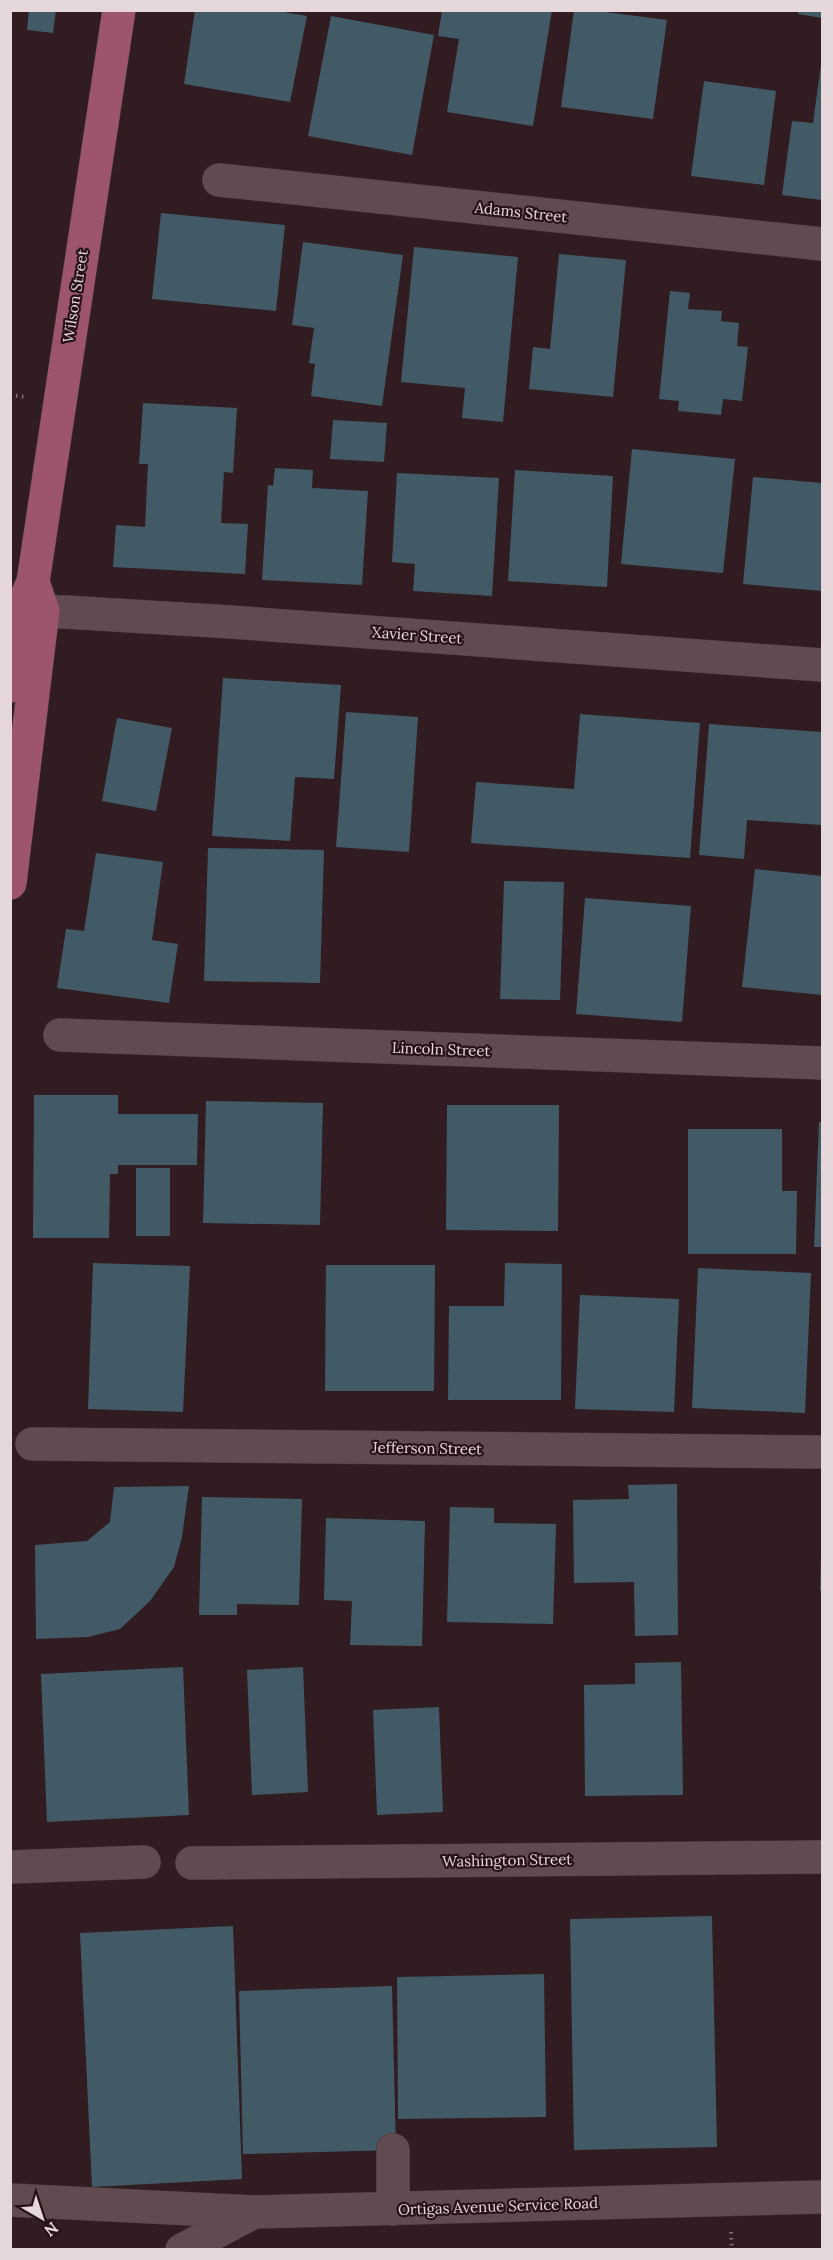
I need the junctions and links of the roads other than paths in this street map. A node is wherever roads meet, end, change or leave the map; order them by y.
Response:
1 (119, 10) edge
2 (219, 180) dead end
3 (822, 244) edge
4 (26, 604) edge
5 (822, 665) edge
6 (10, 686) edge
7 (10, 883) edge
8 (60, 1035) dead end
9 (822, 1063) edge
10 (32, 1444) dead end
11 (822, 1452) edge
12 (822, 1857) edge
13 (144, 1862) dead end
14 (192, 1863) dead end
15 (10, 1867) edge
16 (393, 2150) dead end
17 (822, 2197) edge
18 (10, 2200) edge
19 (393, 2209) junction
20 (254, 2212) junction
21 (182, 2250) edge

1 - 4 main road, Wilson Street
2 - 3 street, Adams Street
4 - 5 street, Xavier Street
4 - 6 main road, Wilson Street
4 - 7 main road, Wilson Street
8 - 9 street, Lincoln Street
10 - 11 street, Jefferson Street
12 - 14 street, Washington Street
13 - 15 street
16 - 19 street
17 - 19 street, Ortigas Avenue Service Road
18 - 20 street
19 - 20 street, Ortigas Avenue Service Road
20 - 21 street, Ortigas Avenue Service Road

